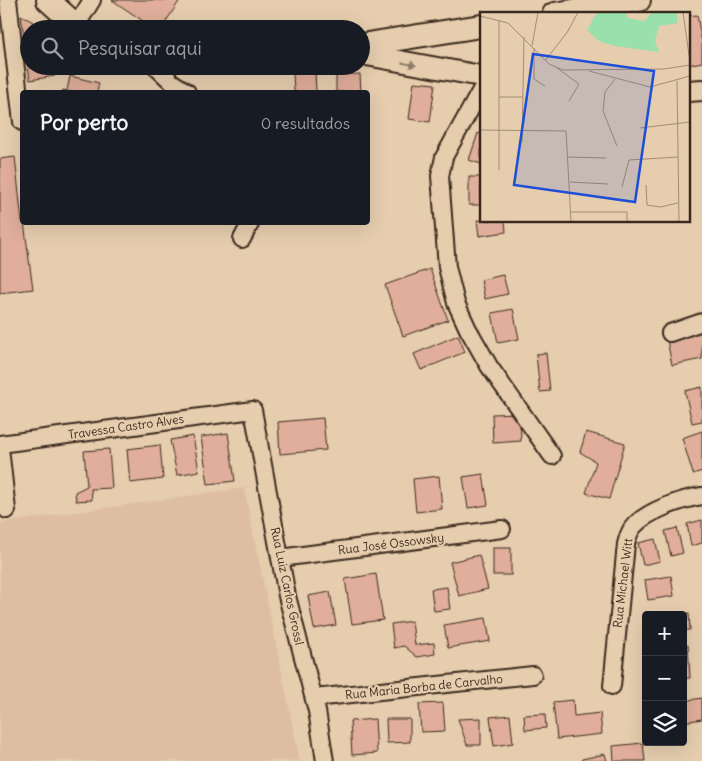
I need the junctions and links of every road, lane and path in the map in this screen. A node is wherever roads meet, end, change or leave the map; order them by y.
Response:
1 (8, 0) edge
2 (48, 0) edge
3 (92, 0) edge
4 (639, 0) edge
5 (566, 12) edge
6 (70, 20) edge
7 (82, 20) edge
8 (480, 26) edge
9 (370, 44) edge
10 (370, 56) edge
11 (165, 75) edge
12 (480, 76) edge
13 (184, 90) edge
14 (480, 92) edge
15 (20, 105) edge
16 (249, 225) edge
17 (242, 239) dead end
18 (702, 322) edge
19 (670, 333) dead end
20 (253, 410) joint
21 (0, 446) edge
22 (552, 456) dead end
23 (702, 496) edge
24 (7, 510) dead end
25 (502, 529) dead end
26 (280, 558) junction
27 (533, 675) dead end
28 (612, 686) dead end
29 (314, 698) junction
30 (325, 761) edge

1 - 15 street
2 - 6 main road
3 - 7 street
4 - 5 main road
8 - 9 main road
10 -> 12 street
11 - 13 street
14 - 22 street
16 - 17 street
18 - 19 street
20 - 21 street, Travessa Castro Alves
20 - 26 street, Rua Luiz Carlos Grossl
21 - 24 street
23 - 28 street, Rua Michael Witt
25 - 26 street, Rua José Ossowsky
26 - 29 street, Rua Luiz Carlos Grossl
27 - 29 street, Rua Maria Borba de Carvalho
29 - 30 street, Rua Luiz Carlos Grossl

